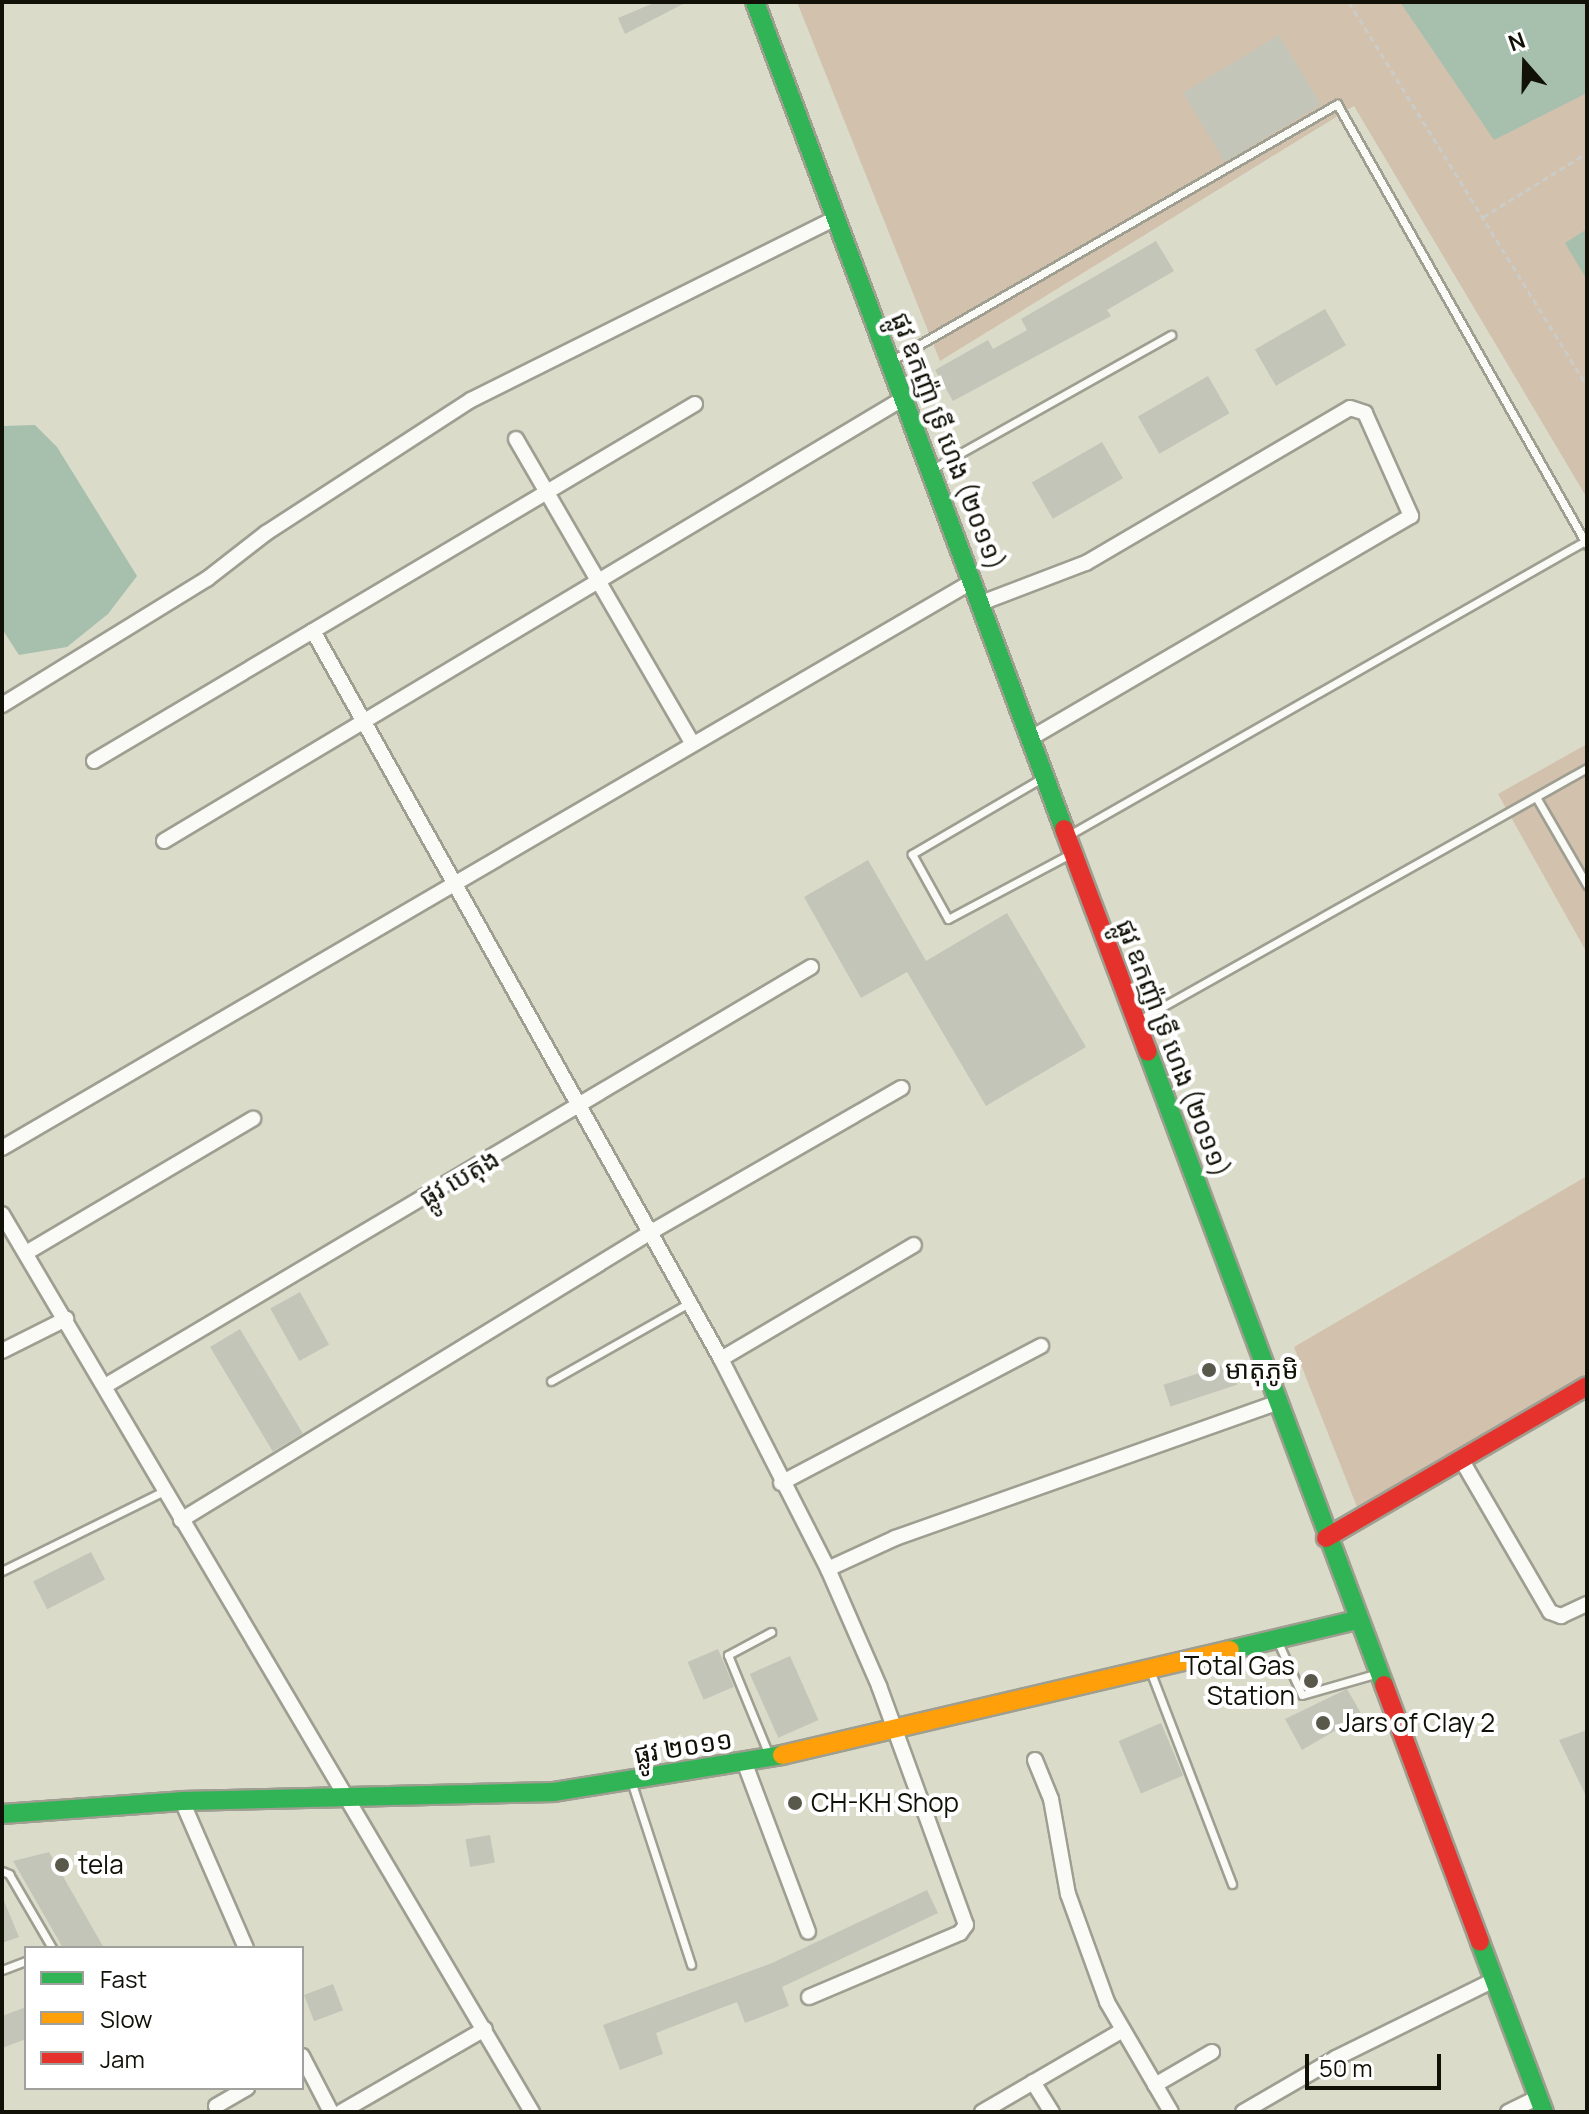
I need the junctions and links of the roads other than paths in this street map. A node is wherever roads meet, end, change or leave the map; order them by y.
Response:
1 (755, 2) edge
2 (836, 218) junction
3 (1171, 335) dead end
4 (891, 362) junction
5 (904, 398) junction
6 (695, 404) dead end
7 (516, 439) dead end
8 (932, 469) junction
9 (544, 490) junction
10 (1586, 543) edge
11 (973, 581) junction
12 (598, 583) junction
13 (981, 603) junction
14 (313, 631) junction
15 (2, 705) edge
16 (363, 721) junction
17 (1030, 739) junction
18 (692, 743) junction
19 (94, 761) dead end
20 (1587, 768) edge
21 (1044, 777) junction
22 (1536, 797) junction
23 (164, 841) dead end
24 (1068, 846) junction
25 (453, 881) junction
26 (1587, 885) edge
27 (811, 967) dead end
28 (1135, 1022) junction
29 (901, 1088) dead end
30 (580, 1106) junction
31 (253, 1119) dead end
32 (2, 1148) edge
33 (2, 1214) edge
34 (651, 1232) junction
35 (914, 1245) dead end
36 (26, 1253) junction
37 (690, 1303) junction
38 (66, 1319) junction
39 (1041, 1346) dead end
40 (2, 1351) edge
41 (721, 1359) junction
42 (551, 1381) dead end
43 (105, 1386) junction
44 (1587, 1386) edge
45 (1278, 1402) junction
46 (1461, 1459) junction
47 (781, 1483) junction
48 (164, 1491) junction
49 (181, 1520) junction
50 (1326, 1538) junction
51 (828, 1569) junction
52 (2, 1571) edge
53 (1587, 1604) edge
54 (1357, 1620) junction
55 (771, 1632) dead end
56 (1277, 1638) junction
57 (1148, 1667) junction
58 (1378, 1673) junction
59 (892, 1726) junction
60 (770, 1757) junction
61 (1035, 1760) dead end
62 (745, 1764) junction
63 (631, 1782) junction
64 (342, 1797) junction
65 (182, 1801) junction
66 (2, 1814) edge
67 (2, 1871) edge
68 (1232, 1884) dead end
69 (808, 1932) dead end
70 (51, 1946) edge
71 (245, 1946) edge
72 (24, 1962) edge
73 (691, 1965) dead end
74 (2, 1970) edge
75 (1494, 1980) junction
76 (809, 1997) dead end
77 (485, 2029) junction
78 (1123, 2030) junction
79 (1212, 2052) dead end
80 (304, 2060) edge
81 (1033, 2082) junction
82 (1155, 2085) junction
83 (244, 2090) edge
84 (1542, 2104) edge
85 (216, 2106) dead end
86 (331, 2112) edge
87 (341, 2112) edge
88 (532, 2112) edge
89 (982, 2112) edge
90 (1052, 2112) edge
91 (1170, 2112) edge
92 (1243, 2112) edge
93 (1508, 2112) edge

1 - 2 main road, ផ្លូវ ឧកញ៉ា ទ្រី ហេង (២០១១)
2 - 4 main road, ផ្លូវ ឧកញ៉ា ទ្រី ហេង (២០១១)
2 - 15 street
3 - 8 lane
4 - 5 main road, ផ្លូវ ឧកញ៉ា ទ្រី ហេង (២០១១)
4 - 10 lane
5 - 8 main road, ផ្លូវ ឧកញ៉ា ទ្រី ហេង (២០១១)
5 - 12 street
6 - 9 street
7 - 9 street
8 - 11 main road, ផ្លូវ ឧកញ៉ា ទ្រី ហេង (២០១១)
9 - 12 street
9 - 14 street
10 - 24 lane
11 - 13 main road, ផ្លូវ ឧកញ៉ា ទ្រី ហេង (២០១១)
11 - 18 street
12 - 16 street
12 - 18 street
13 - 17 main road, ផ្លូវ ឧកញ៉ា ទ្រី ហេង (២០១១)
13 - 17 street
14 - 16 street
14 - 19 street
16 - 23 street
16 - 25 street
17 - 21 main road, ផ្លូវ ឧកញ៉ា ទ្រី ហេង (២០១១)
18 - 25 street
20 - 22 lane
21 - 24 main road, ផ្លូវ ឧកញ៉ា ទ្រី ហេង (២០១១)
21 - 24 lane
22 - 26 lane
22 - 28 lane
24 - 28 main road, ផ្លូវ ឧកញ៉ា ទ្រី ហេង (២០១១)
25 - 30 street
25 - 32 street
27 - 30 street, ផ្លូវ បេតុង
28 - 45 main road, ផ្លូវ ឧកញ៉ា ទ្រី ហេង (២០១១)
29 - 34 street
30 - 34 street
30 - 43 street, ផ្លូវ បេតុង
31 - 36 street
33 - 36 street
34 - 37 street
34 - 49 street
35 - 41 street
36 - 38 street
37 - 41 street
37 - 42 lane
38 - 40 street
38 - 43 street
39 - 47 street
41 - 47 street
43 - 48 street
44 - 46 main road
45 - 50 main road, ផ្លូវ ឧកញ៉ា ទ្រី ហេង (២០១១)
45 - 51 street
46 - 50 main road
46 - 53 street
47 - 51 street
48 - 49 street
48 - 52 lane
49 - 64 street
50 - 54 main road, ផ្លូវ ឧកញ៉ា ទ្រី ហេង (២០១១)
51 - 59 street
54 - 56 main road, ផ្លូវ ២០១១
54 - 58 main road, ផ្លូវ ឧកញ៉ា ទ្រី ហេង (២០១១)
55 - 60 lane
56 - 57 main road, ផ្លូវ ២០១១
56 - 58 lane
57 - 59 main road, ផ្លូវ ២០១១
57 - 68 lane
58 - 75 main road, ផ្លូវ ឧកញ៉ា ទ្រី ហេង (២០១១)
59 - 60 main road, ផ្លូវ ២០១១
59 - 76 street
60 - 62 main road, ផ្លូវ ២០១១
61 - 78 street
62 - 63 main road, ផ្លូវ ២០១១
62 - 69 street
63 - 64 main road, ផ្លូវ ២០១១
63 - 73 lane
64 - 65 main road, ផ្លូវ ២០១១
64 - 77 street
65 - 66 main road, ផ្លូវ ២០១១
65 - 71 street
67 - 70 lane
72 - 74 lane
75 - 84 main road, ផ្លូវ ឧកញ៉ា ទ្រី ហេង (២០១១)
75 - 92 street
77 - 87 street
77 - 88 street
78 - 81 street
78 - 82 street
79 - 82 street
80 - 86 street
81 - 89 street
81 - 90 street
82 - 91 street
83 - 85 street
84 - 93 street

